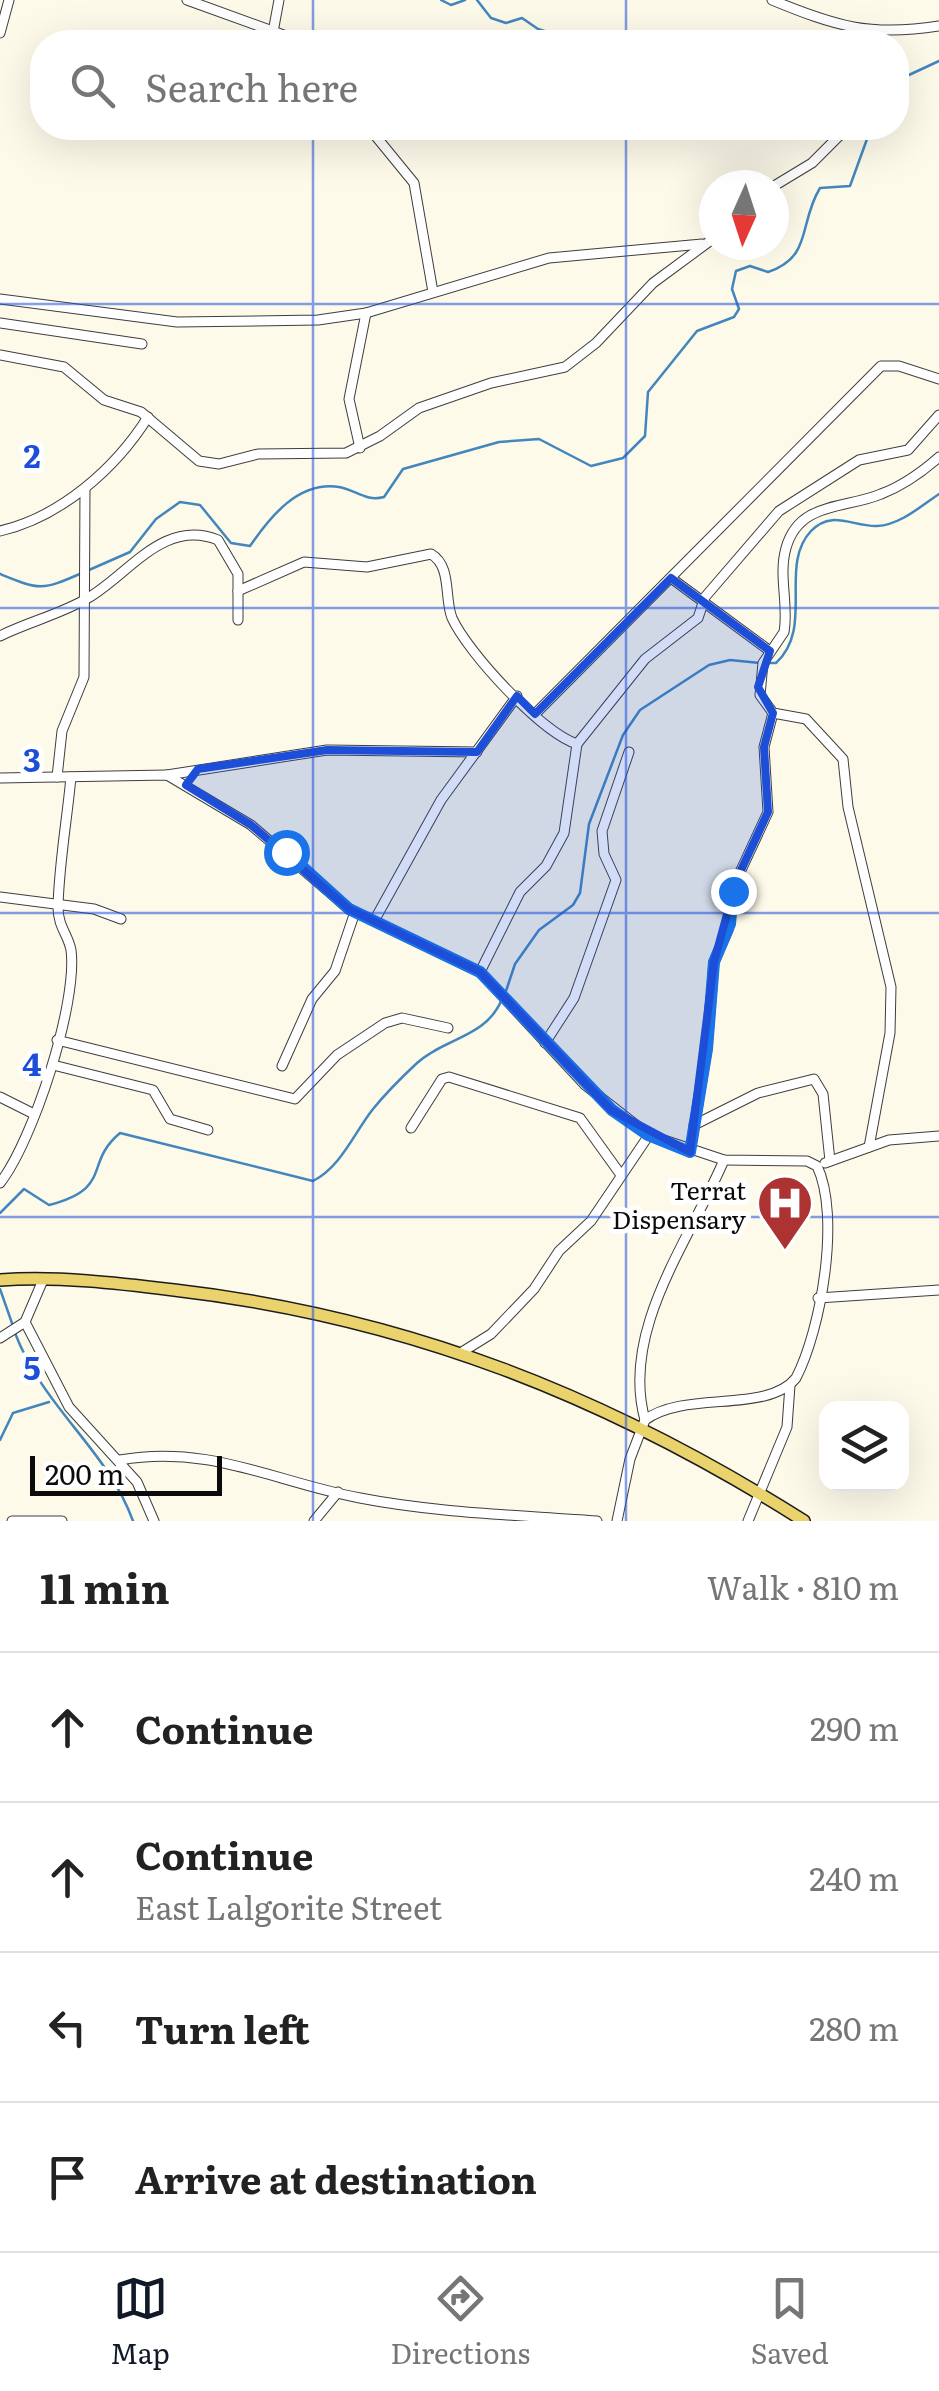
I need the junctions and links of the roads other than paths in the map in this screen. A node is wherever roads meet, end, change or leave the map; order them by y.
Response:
1 (9, 0) edge
2 (187, 0) edge
3 (279, 0) edge
4 (772, 0) edge
5 (939, 26) edge
6 (269, 30) edge
7 (274, 30) edge
8 (873, 30) edge
9 (905, 30) edge
10 (0, 33) edge
11 (379, 140) edge
12 (835, 140) edge
13 (789, 177) edge
14 (699, 244) edge
15 (699, 246) edge
16 (433, 292) junction
17 (0, 299) edge
18 (366, 314) junction
19 (0, 323) edge
20 (142, 344) dead end
21 (0, 355) edge
22 (17, 358) junction
23 (0, 363) edge
24 (939, 378) edge
25 (939, 415) edge
26 (148, 417) junction
27 (360, 448) junction
28 (939, 457) edge
29 (85, 488) junction
30 (0, 531) edge
31 (671, 578) junction
32 (238, 592) junction
33 (87, 599) junction
34 (702, 603) junction
35 (238, 620) dead end
36 (0, 636) edge
37 (770, 651) junction
38 (518, 696) junction
39 (773, 713) junction
40 (534, 714) junction
41 (577, 744) junction
42 (477, 752) junction
43 (630, 752) dead end
44 (198, 769) junction
45 (166, 775) junction
46 (71, 776) junction
47 (57, 777) junction
48 (0, 778) edge
49 (186, 785) junction
50 (0, 897) edge
51 (58, 905) junction
52 (355, 912) junction
53 (121, 919) dead end
54 (374, 921) junction
55 (480, 972) junction
56 (448, 1028) dead end
57 (57, 1040) junction
58 (546, 1043) junction
59 (53, 1065) junction
60 (282, 1066) dead end
61 (0, 1096) edge
62 (34, 1114) junction
63 (694, 1125) junction
64 (411, 1128) dead end
65 (208, 1130) dead end
66 (648, 1135) junction
67 (939, 1136) edge
68 (869, 1147) junction
69 (690, 1152) junction
70 (724, 1160) junction
71 (830, 1161) junction
72 (818, 1166) junction
73 (621, 1175) junction
74 (0, 1182) edge
75 (6, 1279) edge
76 (43, 1280) junction
77 (938, 1292) edge
78 (818, 1298) junction
79 (13, 1330) edge
80 (462, 1352) junction
81 (790, 1385) junction
82 (644, 1423) junction
83 (120, 1460) junction
84 (338, 1492) junction
85 (760, 1493) junction
86 (43, 1520) edge
87 (12, 1521) edge
88 (62, 1521) edge
89 (154, 1521) edge
90 (314, 1521) edge
91 (597, 1521) edge
92 (617, 1521) edge
93 (748, 1521) edge
94 (804, 1521) edge

1 - 10 street
2 - 6 street
3 - 7 street
4 - 8 street
5 - 9 street
11 - 16 street
12 - 13 street
14 - 16 street
15 - 27 street
16 - 18 street
17 - 18 street
18 - 27 street
19 - 20 street
21 - 22 street
22 - 23 street
22 - 26 street
24 - 31 street
25 - 34 street
26 - 27 street
26 - 29 street
28 - 37 street
29 - 30 street
29 - 33 street
31 - 34 street
31 - 40 street
32 - 33 street
32 - 35 street
32 - 38 street
33 - 36 street
33 - 47 street
34 - 37 street
34 - 41 street
37 - 39 street
38 - 40 street
38 - 42 street
39 - 63 street
39 - 68 street
40 - 41 street
41 - 55 street
42 - 44 street
42 - 54 street
43 - 58 street
44 - 45 street
44 - 49 street
45 - 46 street
45 - 49 street
46 - 47 street
46 - 51 street
47 - 48 street
49 - 52 street
50 - 51 street
51 - 53 street
51 - 57 street
52 - 54 street
52 - 60 street
54 - 55 street
55 - 58 street
56 - 57 street
57 - 59 street
58 - 66 street
59 - 62 street
59 - 65 street
61 - 62 street
62 - 74 street
63 - 69 street
63 - 71 street
64 - 73 street
66 - 69 street
66 - 73 street
67 - 68 street
68 - 71 street
69 - 70 street
70 - 72 street
70 - 82 street
71 - 72 street
72 - 78 street
73 - 80 street
75 - 76 main road
76 - 79 street
76 - 80 main road
77 - 78 street
78 - 81 street
79 - 83 street
80 - 82 main road
81 - 82 street
81 - 85 street
82 - 85 main road
82 - 92 street
83 - 84 street
83 - 89 street
84 - 90 street
84 - 91 street
85 - 93 street
85 - 94 main road
86 - 87 street
86 - 88 street

